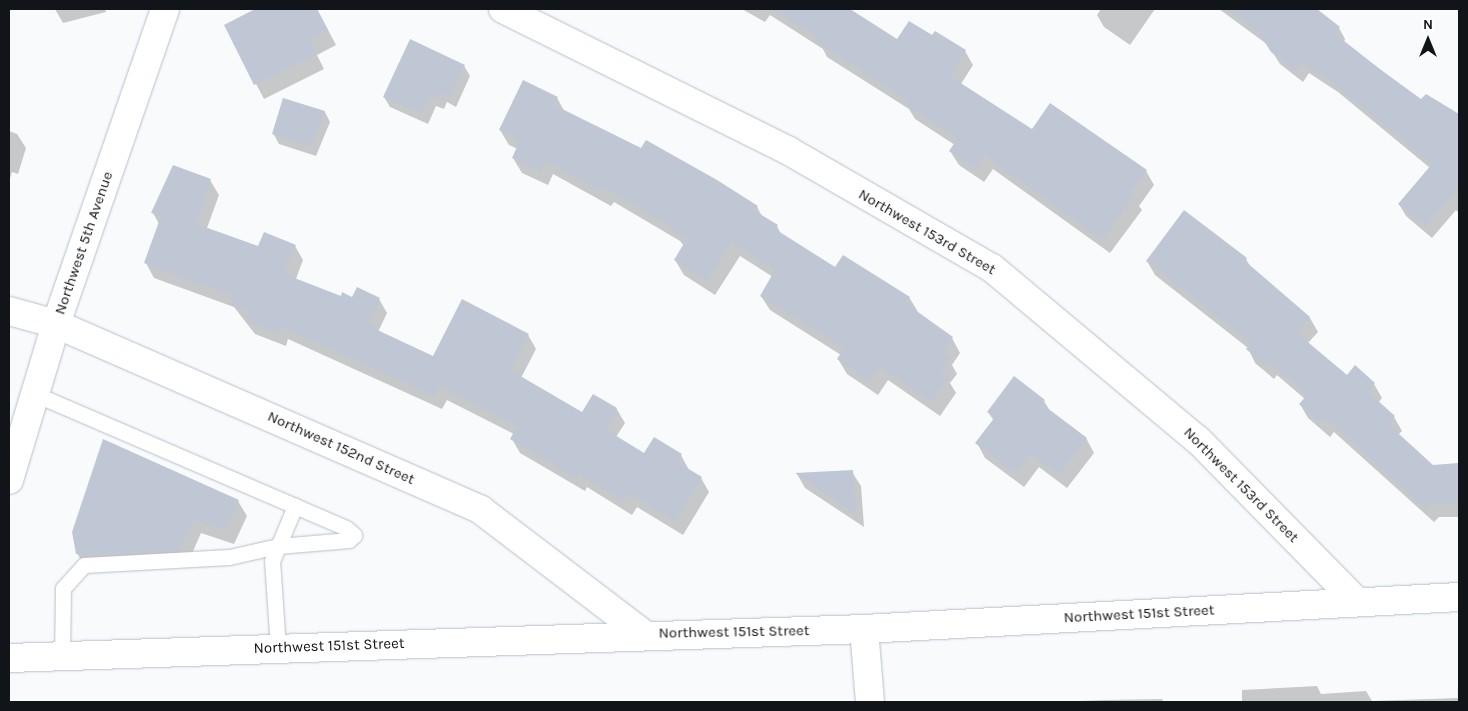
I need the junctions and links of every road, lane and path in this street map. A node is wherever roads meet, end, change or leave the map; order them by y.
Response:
1 (165, 9) edge
2 (503, 9) edge
3 (9, 311) edge
4 (56, 324) junction
5 (35, 394) junction
6 (9, 480) edge
7 (295, 506) junction
8 (278, 546) junction
9 (1459, 597) edge
10 (1357, 602) junction
11 (864, 629) junction
12 (646, 635) junction
13 (278, 648) junction
14 (62, 656) junction
15 (9, 658) edge
16 (870, 702) edge

1 - 4 street, Northwest 5th Avenue
2 - 10 street, Northwest 153rd Street
3 - 4 street, Northwest 152nd Street
4 - 5 street, Northwest 5th Avenue
4 - 12 street, Northwest 152nd Street
5 - 6 street, Northwest 5th Avenue
5 - 7 lane
7 - 8 lane
7 - 8 lane
8 - 13 lane
8 - 14 lane
9 - 10 street, Northwest 151st Street
10 - 11 street, Northwest 151st Street
11 - 12 street, Northwest 151st Street
11 - 16 street
12 - 13 street, Northwest 151st Street
13 - 14 street, Northwest 151st Street
14 - 15 street, Northwest 151st Street

